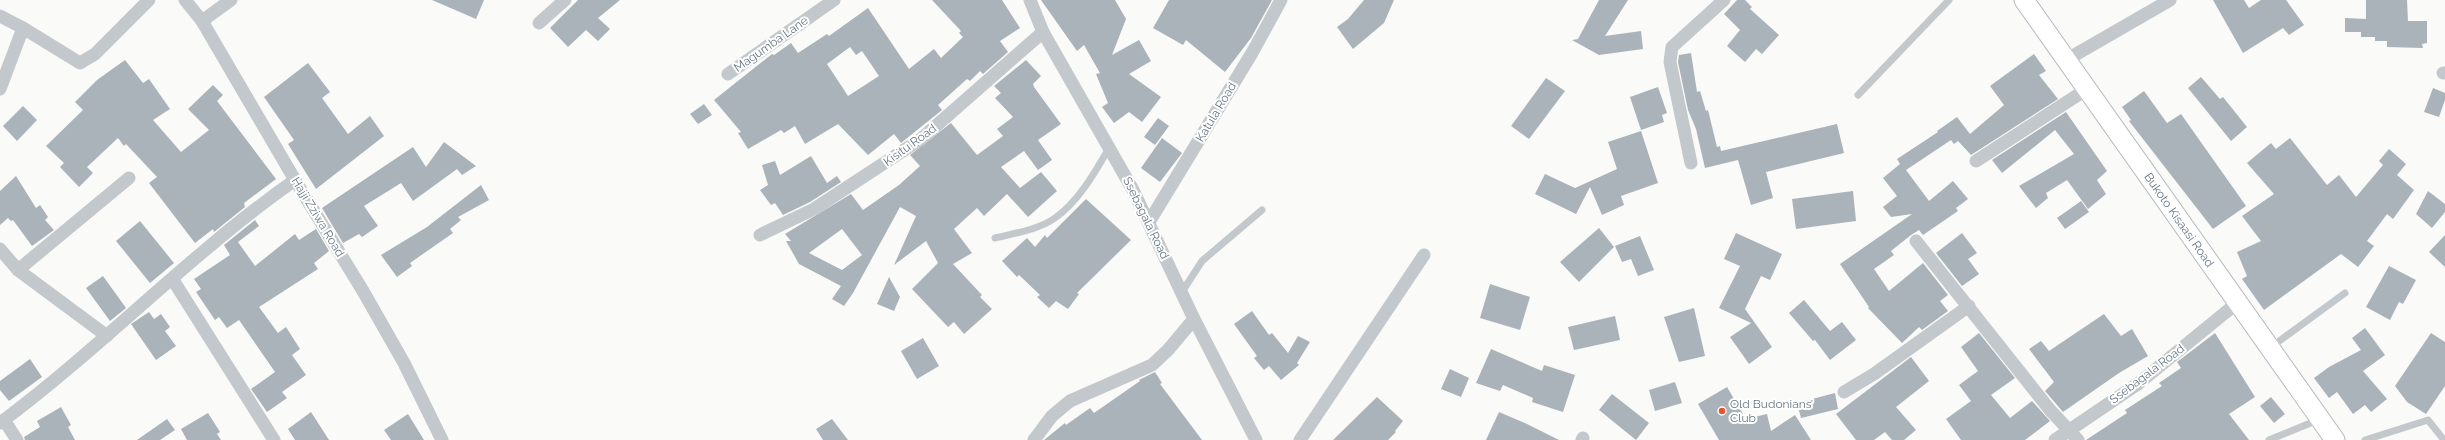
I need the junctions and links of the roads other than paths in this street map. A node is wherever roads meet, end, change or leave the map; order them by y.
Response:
1 (149, 0) edge
2 (185, 0) edge
3 (231, 0) edge
4 (565, 0) edge
5 (834, 0) edge
6 (1030, 0) edge
7 (1281, 0) edge
8 (1724, 0) edge
9 (1949, 0) edge
10 (2024, 0) edge
11 (2170, 0) edge
12 (0, 16) edge
13 (202, 21) junction
14 (539, 23) dead end
15 (23, 28) junction
16 (1043, 32) junction
17 (2066, 60) junction
18 (728, 74) dead end
19 (0, 89) edge
20 (2086, 89) junction
21 (1858, 95) dead end
22 (1109, 148) junction
23 (1976, 161) dead end
24 (1691, 163) dead end
25 (129, 178) dead end
26 (295, 180) junction
27 (1262, 210) dead end
28 (1149, 222) junction
29 (760, 235) dead end
30 (995, 238) dead end
31 (1916, 241) dead end
32 (0, 249) edge
33 (1424, 255) dead end
34 (18, 270) junction
35 (173, 280) junction
36 (1182, 292) junction
37 (2345, 293) dead end
38 (2237, 303) junction
39 (1969, 306) junction
40 (1194, 319) junction
41 (107, 336) junction
42 (2269, 348) junction
43 (1844, 392) dead end
44 (2320, 419) junction
45 (2, 422) edge
46 (2074, 435) edge
47 (17, 440) edge
48 (274, 440) edge
49 (442, 440) edge
50 (1034, 440) edge
51 (1256, 440) edge
52 (1300, 440) edge
53 (2054, 440) edge
54 (2268, 440) edge
55 (2335, 440) edge
56 (2365, 440) edge
57 (2444, 440) edge

1 - 15 street
2 - 13 street, Hajji Zziwa Road
3 - 13 street
4 - 14 street
5 - 18 street, Magumba Lane
6 - 16 street, Ssebagala Road
7 - 28 street, Katula Road
8 - 24 street
9 - 21 lane
10 - 17 main road, Bukoto Kisaasi Road
11 - 17 street
12 - 15 street
13 - 26 street, Hajji Zziwa Road
15 - 19 street
16 - 22 street, Ssebagala Road
16 - 29 street, Kisitu Road
17 - 20 main road, Bukoto Kisaasi Road
20 - 23 street
20 - 38 main road, Bukoto Kisaasi Road
22 - 28 street, Ssebagala Road
22 - 30 lane
25 - 34 street
26 - 35 street
26 - 49 street, Hajji Zziwa Road
27 - 36 lane
28 - 36 street, Ssebagala Road
31 - 39 street
32 - 34 street
33 - 52 street
34 - 41 street
35 - 41 street
35 - 48 street
36 - 40 street, Ssebagala Road
37 - 42 lane
38 - 42 main road, Bukoto Kisaasi Road
38 - 46 street, Ssebagala Road
39 - 43 street
39 - 46 street
40 - 50 street
40 - 51 street, Ssebagala Road
41 - 45 street
42 - 44 main road, Bukoto Kisaasi Road
44 - 54 lane
44 - 55 main road, Bukoto Kisaasi Road
45 - 47 street
46 - 53 street, Ssebagala Road
56 - 57 lane

